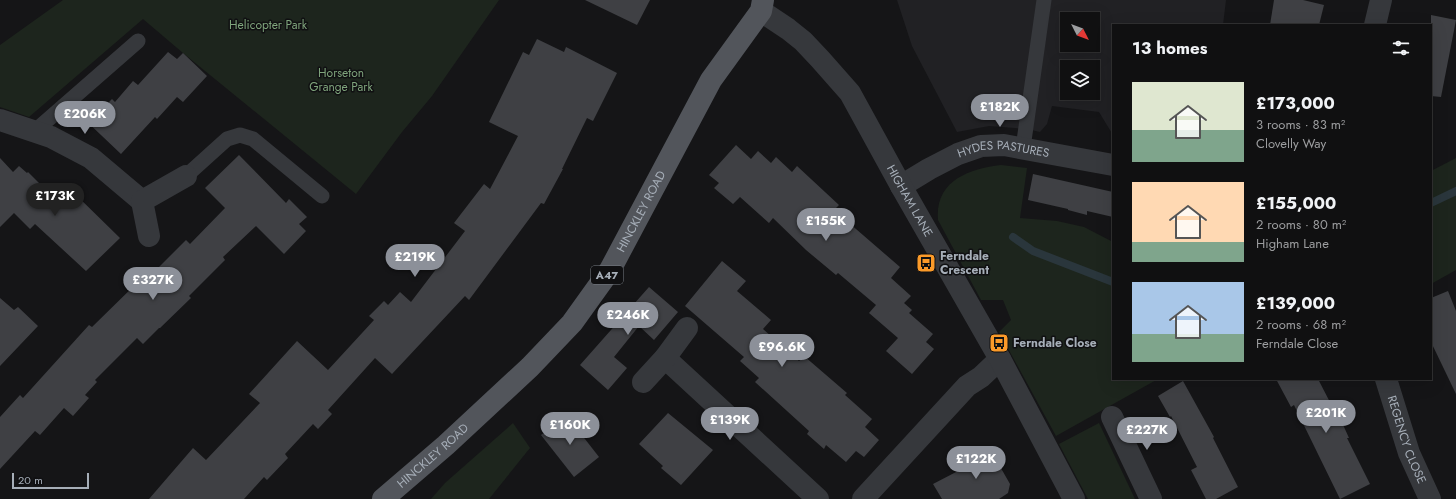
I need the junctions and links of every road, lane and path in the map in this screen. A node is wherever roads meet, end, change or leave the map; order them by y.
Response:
1 (1044, 0) edge
2 (1381, 0) edge
3 (762, 5) edge
4 (1375, 24) edge
5 (138, 40) dead end
6 (0, 120) edge
7 (35, 131) junction
8 (1023, 148) junction
9 (1112, 166) edge
10 (186, 176) joint
11 (901, 186) junction
12 (322, 196) dead end
13 (142, 201) junction
14 (149, 236) dead end
15 (687, 328) dead end
16 (665, 358) junction
17 (1000, 359) junction
18 (1386, 380) edge
19 (643, 382) dead end
20 (1112, 417) dead end
21 (383, 499) edge
22 (818, 499) edge
23 (863, 499) edge
24 (1074, 499) edge
25 (1151, 499) edge
26 (1430, 499) edge

1 - 8 lane
2 - 4 street
3 - 11 street, HIGHAM LANE
3 - 21 main road, HINCKLEY ROAD / A47
5 - 7 lane
6 - 7 street
7 - 13 street
8 - 9 street, HYDES PASTURES
8 - 11 street, HYDES PASTURES
10 - 12 lane
10 - 13 street
11 - 17 street, HIGHAM LANE
13 - 14 street
15 - 16 street
16 - 19 street
16 - 22 street
17 - 23 street
17 - 24 street, HIGHAM LANE
18 - 26 street, REGENCY CLOSE
20 - 25 street

